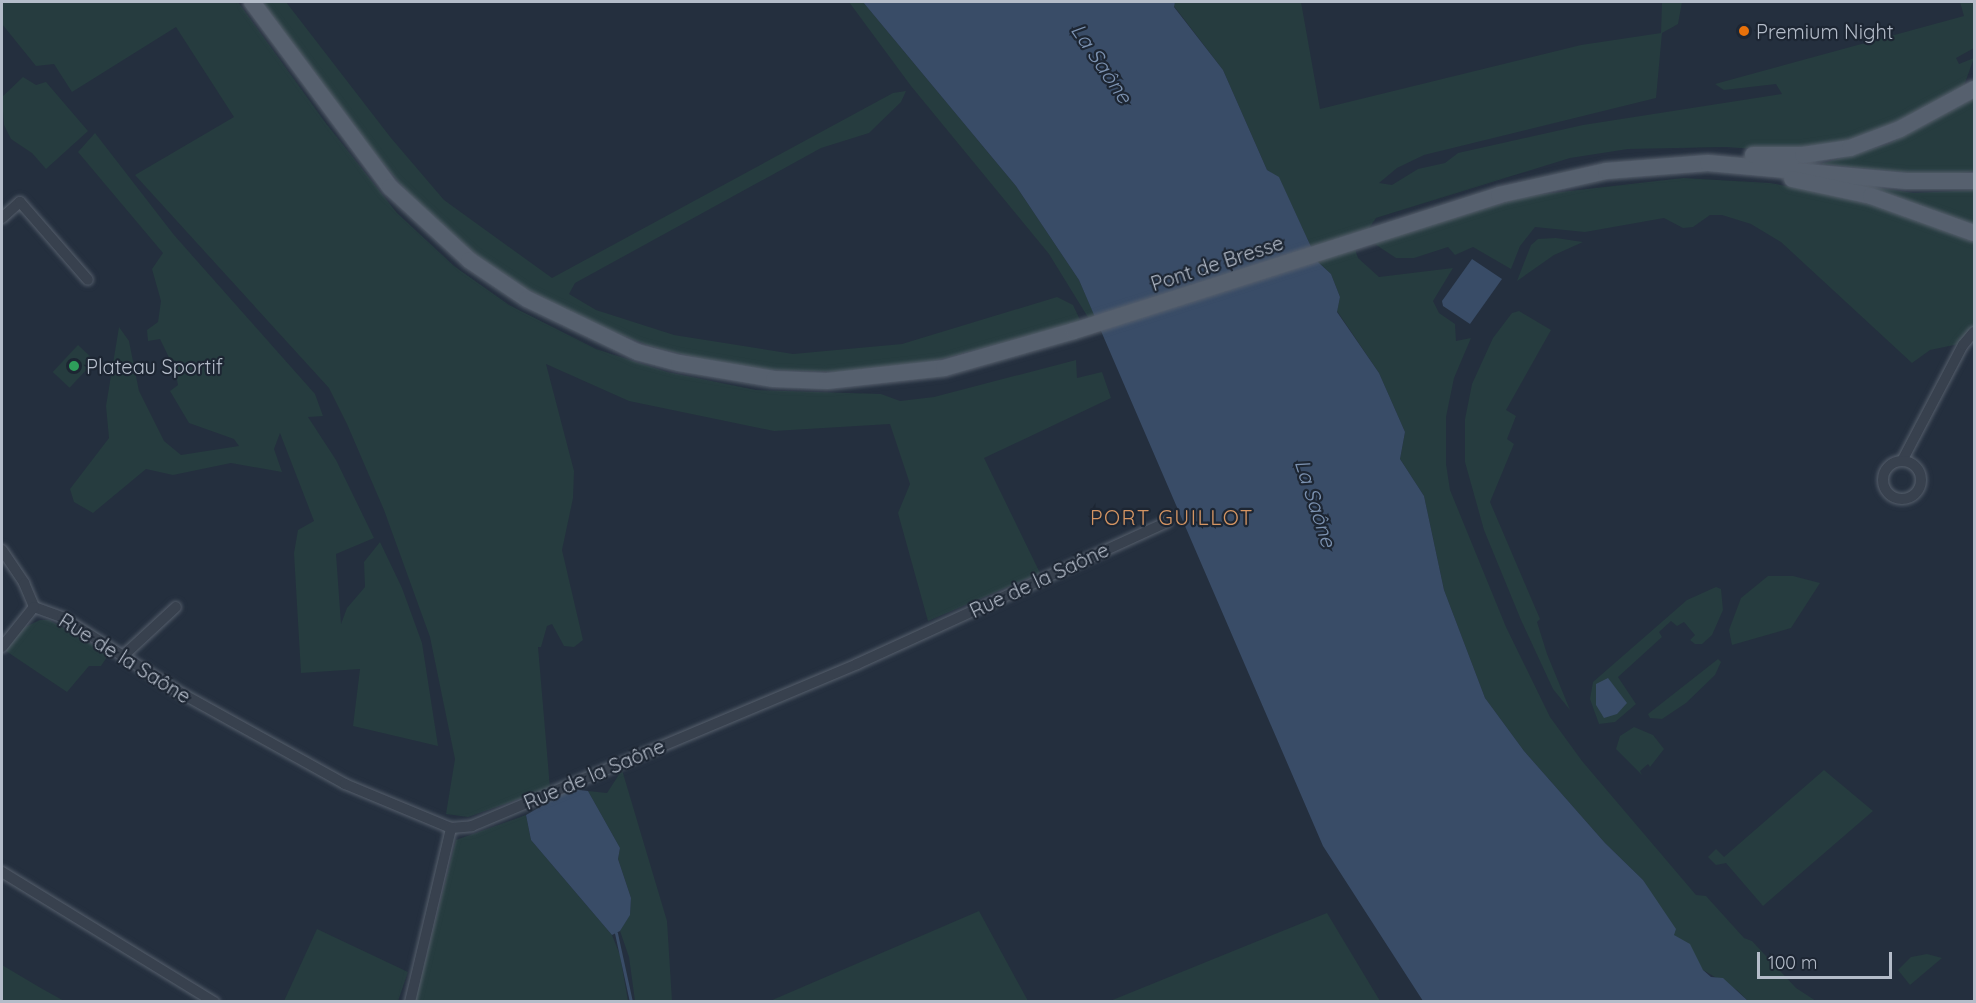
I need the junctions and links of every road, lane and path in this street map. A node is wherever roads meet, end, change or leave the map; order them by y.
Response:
1 (252, 2) edge
2 (1974, 89) edge
3 (1654, 165) junction
4 (1606, 171) junction
5 (1974, 181) edge
6 (2, 218) edge
7 (1974, 233) edge
8 (88, 280) dead end
9 (1974, 332) edge
10 (1974, 341) edge
11 (1957, 356) junction
12 (1902, 461) dead end
13 (1167, 522) dead end
14 (2, 550) edge
15 (34, 607) junction
16 (176, 607) dead end
17 (2, 647) edge
18 (123, 656) junction
19 (452, 828) junction
20 (2, 872) edge
21 (214, 1002) edge
22 (410, 1002) edge

1 - 4 main road, Pont de Bresse
2 - 3 main road
3 - 4 main road
3 - 5 main road
4 - 7 main road
6 - 8 street
9 - 11 street
10 - 11 street
11 - 12 street
13 - 19 street, Rue de la Saône
14 - 15 street
15 - 17 street
15 - 18 street, Rue de la Saône
16 - 18 street
18 - 19 street, Rue de la Saône
19 - 22 street
20 - 21 street

